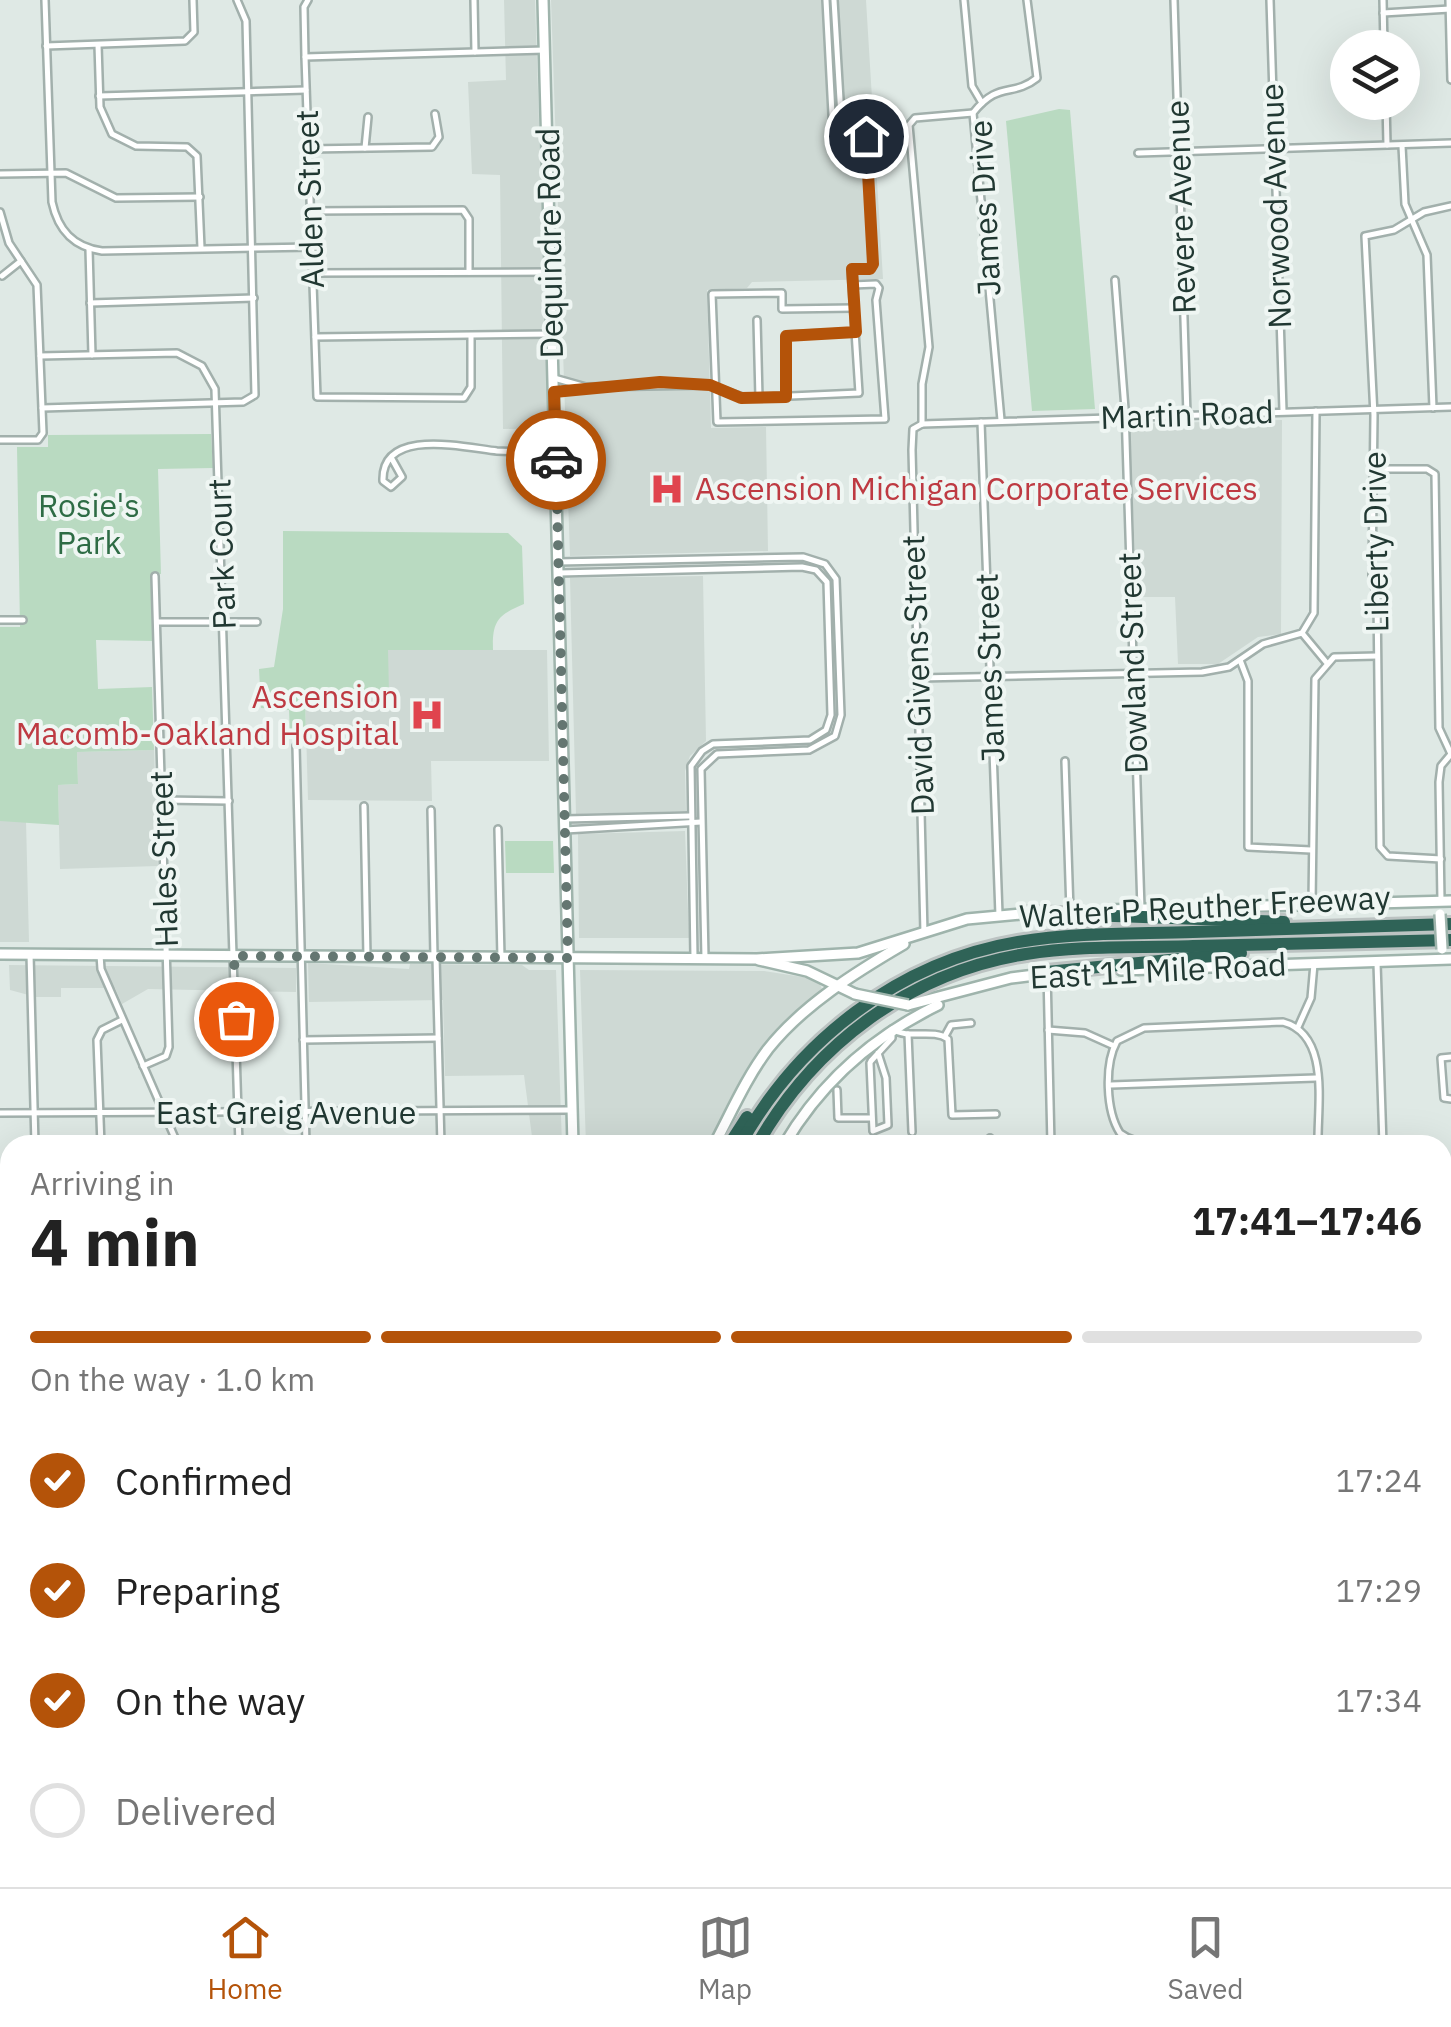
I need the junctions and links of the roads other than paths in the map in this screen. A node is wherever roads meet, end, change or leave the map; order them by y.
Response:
1 (45, 0) edge
2 (193, 0) edge
3 (237, 0) edge
4 (308, 0) edge
5 (474, 0) edge
6 (543, 0) edge
7 (826, 0) edge
8 (834, 0) edge
9 (964, 0) edge
10 (1027, 0) edge
11 (1174, 0) edge
12 (1270, 0) edge
13 (1382, 0) edge
14 (1449, 0) edge
15 (1450, 10) edge
16 (1383, 13) junction
17 (1383, 30) edge
18 (832, 38) junction
19 (98, 44) junction
20 (46, 46) junction
21 (545, 50) junction
22 (475, 52) junction
23 (304, 57) junction
24 (834, 78) junction
25 (1451, 80) edge
26 (306, 90) junction
27 (248, 92) junction
28 (99, 96) junction
29 (982, 102) junction
30 (973, 113) junction
31 (435, 114) dead end
32 (368, 117) dead end
33 (1386, 120) edge
34 (842, 133) junction
35 (1451, 143) edge
36 (1387, 145) junction
37 (1402, 145) junction
38 (365, 148) junction
39 (1275, 148) junction
40 (309, 149) junction
41 (1179, 152) junction
42 (1138, 153) dead end
43 (50, 172) junction
44 (0, 174) edge
45 (200, 196) junction
46 (1451, 206) edge
47 (311, 211) junction
48 (0, 212) edge
49 (1410, 222) junction
50 (253, 246) junction
51 (312, 247) junction
52 (201, 248) junction
53 (89, 249) junction
54 (21, 260) junction
55 (469, 272) junction
56 (551, 272) junction
57 (314, 274) junction
58 (2, 276) edge
59 (1116, 280) dead end
60 (852, 285) junction
61 (254, 298) junction
62 (90, 303) junction
63 (854, 308) junction
64 (757, 320) dead end
65 (856, 332) junction
66 (552, 334) junction
67 (471, 336) junction
68 (315, 337) junction
69 (92, 355) junction
70 (40, 356) junction
71 (554, 378) junction
72 (586, 386) junction
73 (713, 386) junction
74 (554, 392) junction
75 (786, 397) junction
76 (759, 398) junction
77 (216, 403) junction
78 (1451, 407) edge
79 (42, 408) junction
80 (1433, 408) junction
81 (1373, 409) junction
82 (1316, 410) junction
83 (1283, 411) junction
84 (1187, 415) junction
85 (1124, 417) junction
86 (1001, 420) junction
87 (982, 422) junction
88 (922, 424) junction
89 (0, 440) edge
90 (555, 448) junction
91 (392, 459) junction
92 (1374, 468) junction
93 (736, 558) junction
94 (658, 560) junction
95 (558, 568) junction
96 (736, 568) junction
97 (658, 570) junction
98 (155, 576) dead end
99 (828, 595) junction
100 (838, 595) junction
101 (0, 620) edge
102 (23, 620) dead end
103 (157, 622) junction
104 (224, 622) junction
105 (258, 622) dead end
106 (1302, 633) junction
107 (830, 650) junction
108 (840, 650) junction
109 (1378, 656) junction
110 (1240, 660) junction
111 (1326, 662) junction
112 (830, 666) junction
113 (1133, 673) junction
114 (990, 676) junction
115 (919, 678) junction
116 (840, 681) junction
117 (831, 704) junction
118 (841, 704) junction
119 (794, 741) junction
120 (740, 742) junction
121 (296, 746) dead end
122 (794, 751) junction
123 (739, 752) junction
124 (1451, 754) edge
125 (1066, 761) dead end
126 (690, 780) junction
127 (700, 783) junction
128 (690, 797) junction
129 (700, 797) junction
130 (162, 800) junction
131 (229, 801) junction
132 (364, 806) dead end
133 (431, 810) dead end
134 (690, 816) junction
135 (701, 822) junction
136 (565, 824) junction
137 (691, 826) junction
138 (498, 829) dead end
139 (1312, 850) junction
140 (1440, 858) junction
141 (702, 883) junction
142 (692, 885) junction
143 (702, 900) junction
144 (1444, 901) edge
145 (692, 902) junction
146 (1312, 903) junction
147 (1141, 909) junction
148 (1070, 911) junction
149 (1029, 913) junction
150 (999, 915) junction
151 (1441, 921) edge
152 (924, 933) junction
153 (1373, 941) junction
154 (1446, 944) edge
155 (0, 954) edge
156 (30, 954) junction
157 (100, 955) junction
158 (166, 955) junction
159 (234, 956) junction
160 (301, 956) junction
161 (368, 957) junction
162 (435, 957) junction
163 (501, 958) junction
164 (568, 958) junction
165 (699, 958) junction
166 (757, 959) junction
167 (1451, 959) edge
168 (1377, 962) junction
169 (1314, 964) junction
170 (1046, 972) junction
171 (820, 977) junction
172 (854, 977) junction
173 (840, 986) junction
174 (855, 994) junction
175 (946, 998) junction
176 (819, 1001) junction
177 (122, 1020) junction
178 (971, 1023) dead end
179 (1298, 1028) junction
180 (892, 1029) junction
181 (1048, 1030) junction
182 (908, 1034) junction
183 (945, 1036) junction
184 (438, 1038) junction
185 (302, 1040) junction
186 (1114, 1046) junction
187 (878, 1053) junction
188 (1451, 1057) edge
189 (818, 1061) junction
190 (143, 1066) junction
191 (790, 1072) junction
192 (1316, 1078) junction
193 (1111, 1085) junction
194 (836, 1090) dead end
195 (1451, 1100) edge
196 (572, 1110) junction
197 (0, 1112) edge
198 (34, 1112) junction
199 (100, 1112) junction
200 (440, 1112) junction
201 (163, 1113) junction
202 (238, 1114) junction
203 (305, 1114) junction
204 (996, 1114) dead end
205 (870, 1118) junction
206 (912, 1132) dead end
207 (35, 1135) edge
208 (101, 1135) edge
209 (173, 1135) edge
210 (239, 1135) edge
211 (306, 1135) edge
212 (440, 1135) edge
213 (573, 1135) edge
214 (720, 1135) edge
215 (736, 1135) edge
216 (747, 1135) edge
217 (764, 1135) edge
218 (772, 1135) edge
219 (791, 1135) edge
220 (1051, 1135) edge
221 (1123, 1135) edge
222 (1318, 1135) edge
223 (1383, 1135) edge

1 - 20 street
2 - 19 street
3 - 27 street
4 - 23 street, Alden Street
5 - 22 street
6 - 21 main road, Dequindre Road
7 - 18 street
8 - 18 street
9 - 29 street, James Drive
10 - 29 street
11 - 41 street, Revere Avenue
12 - 39 street, Norwood Avenue
13 - 16 street
14 - 15 street
15 - 16 street
15 - 25 street
16 - 17 street
18 - 24 street
19 - 20 street
19 - 28 street
20 - 43 street
21 - 22 street
21 - 56 main road, Dequindre Road
22 - 23 street
23 - 26 street, Alden Street
24 - 34 street
24 - 34 street
26 - 27 street
26 - 40 street, Alden Street
27 - 28 street
27 - 50 street
28 - 45 street
29 - 30 street, James Drive
30 - 86 street, James Drive
30 - 88 street, David Givens Street
31 - 38 street
32 - 38 street
33 - 36 street
34 - 60 street
35 - 37 street
36 - 37 street
36 - 39 street
37 - 49 street
38 - 40 street
39 - 41 street
39 - 83 street, Norwood Avenue
40 - 47 street, Alden Street
41 - 42 street
41 - 84 street, Revere Avenue
43 - 44 street
43 - 45 street
43 - 53 street
45 - 52 street
46 - 49 street
47 - 51 street, Alden Street
47 - 55 street
48 - 54 street
49 - 80 street
49 - 81 street, Liberty Drive
50 - 51 street
50 - 52 street
50 - 61 street
51 - 57 street, Alden Street
52 - 53 street
53 - 62 street
54 - 58 street
54 - 70 street
55 - 56 street
55 - 57 street
56 - 66 main road, Dequindre Road
57 - 68 street, Alden Street
59 - 85 street, Dowland Street
60 - 63 street
60 - 73 street
61 - 62 street
61 - 77 street
62 - 69 street
63 - 65 street
63 - 73 street
64 - 76 street
65 - 75 street
65 - 75 street
66 - 67 street
66 - 71 main road, Dequindre Road
67 - 68 street
67 - 68 street, Alden Street
69 - 70 street
69 - 77 street
70 - 79 street
71 - 72 street
71 - 74 main road, Dequindre Road
72 - 73 street
72 - 74 street
73 - 76 street
74 - 90 main road, Dequindre Road
75 - 76 street
77 - 79 street
77 - 104 street, Park Court
78 - 80 street, Martin Road
79 - 89 street
80 - 81 street, Martin Road
81 - 82 street, Martin Road
81 - 92 street, Liberty Drive
82 - 83 street, Martin Road
82 - 106 street
83 - 84 street, Martin Road
84 - 85 street, Martin Road
85 - 86 street, Martin Road
85 - 113 street, Dowland Street
86 - 87 street, Martin Road
87 - 88 street, Martin Road
87 - 114 street, James Street
88 - 115 street, David Givens Street
90 - 91 street
90 - 95 main road, Dequindre Road
91 - 91 street
92 - 109 street, Liberty Drive
92 - 124 street
93 - 94 street
93 - 96 street
93 - 100 street
94 - 95 street
94 - 97 street
95 - 97 street
95 - 136 main road, Dequindre Road
96 - 97 street
96 - 99 street
98 - 103 street, Hales Street
99 - 100 street
99 - 107 street
100 - 108 street
101 - 102 street
103 - 104 street
103 - 130 street, Hales Street
104 - 105 street
104 - 131 street, Park Court
106 - 110 street
106 - 111 street
107 - 108 street
107 - 112 street
108 - 116 street
109 - 111 street
109 - 140 street, Liberty Drive
110 - 113 street
110 - 139 street
111 - 139 street
112 - 116 street
112 - 117 street
113 - 114 street
113 - 147 street, Dowland Street
114 - 115 street
114 - 150 street, James Street
115 - 152 street, David Givens Street
116 - 118 street
117 - 118 street
117 - 119 street
118 - 122 street
119 - 120 street
119 - 122 street
120 - 123 street
120 - 126 street
121 - 160 street
122 - 123 street
123 - 127 street
124 - 140 street
125 - 148 street
126 - 127 street
126 - 128 street
127 - 129 street
128 - 129 street
128 - 134 street
129 - 135 street
130 - 131 street
130 - 158 street, Hales Street
131 - 159 street, Park Court
132 - 161 street
133 - 162 street
134 - 136 street
134 - 137 street
135 - 137 street
135 - 141 street
136 - 137 street
136 - 164 main road, Dequindre Road
137 - 142 street
138 - 163 street
139 - 146 street
140 - 144 street
141 - 142 street
141 - 143 street
142 - 145 street
143 - 145 street
143 - 165 street
144 - 146 main road, East 11 Mile Road
144 - 151 main road
145 - 165 street
146 - 147 main road, East 11 Mile Road
147 - 148 main road, East 11 Mile Road
148 - 149 main road, East 11 Mile Road
149 - 150 main road, East 11 Mile Road
149 - 151 highway
150 - 152 main road, East 11 Mile Road
151 - 154 main road, bridge
151 - 191 highway, Walter P Reuther Freeway
152 - 166 main road, East 11 Mile Road
152 - 172 main road
153 - 154 highway, Walter P Reuther Freeway
153 - 170 highway
153 - 189 highway, Walter P Reuther Freeway
154 - 167 main road
155 - 156 main road, East 11 Mile Road
156 - 157 main road, East 11 Mile Road
156 - 198 street
157 - 158 main road, East 11 Mile Road
157 - 177 street
158 - 159 main road, East 11 Mile Road
158 - 190 street, Hales Street
159 - 160 main road, East 11 Mile Road
159 - 202 street, Park Court
160 - 161 main road, East 11 Mile Road
160 - 185 street
161 - 162 main road, East 11 Mile Road
162 - 163 main road, East 11 Mile Road
162 - 184 street
163 - 164 main road, East 11 Mile Road
164 - 165 main road, East 11 Mile Road
164 - 196 main road, Dequindre Road
165 - 166 main road, East 11 Mile Road
166 - 171 main road, East 11 Mile Road
167 - 168 main road, East 11 Mile Road
168 - 169 main road, East 11 Mile Road
168 - 223 street
169 - 170 main road, East 11 Mile Road
169 - 179 street
170 - 175 main road, East 11 Mile Road
170 - 181 street
171 - 173 main road, East 11 Mile Road
171 - 176 main road
172 - 173 main road
172 - 174 main road
173 - 174 main road, East 11 Mile Road
173 - 176 main road
174 - 175 main road, East 11 Mile Road, bridge
175 - 180 main road
176 - 214 main road
177 - 190 street
177 - 199 street
178 - 183 street
179 - 186 street
179 - 192 street
180 - 182 street
180 - 187 street
180 - 219 main road
181 - 186 street
181 - 220 street
182 - 183 street
182 - 206 street
183 - 204 street
184 - 185 street
184 - 200 street
185 - 203 street
186 - 193 street
187 - 205 street
187 - 205 street
188 - 195 street
189 - 217 highway, Walter P Reuther Freeway
189 - 218 highway
190 - 201 street
191 - 215 highway
191 - 216 highway, Walter P Reuther Freeway
192 - 193 street
192 - 222 street
193 - 221 street
194 - 205 street
196 - 200 street, East Greig Avenue
196 - 213 main road, Dequindre Road
197 - 198 street, East Greig Avenue
198 - 199 street, East Greig Avenue
198 - 207 street
199 - 201 street, East Greig Avenue
199 - 208 street
200 - 203 street, East Greig Avenue
200 - 212 street
201 - 202 street, East Greig Avenue
201 - 209 street
202 - 203 street, East Greig Avenue
202 - 210 street, Park Court
203 - 211 street

